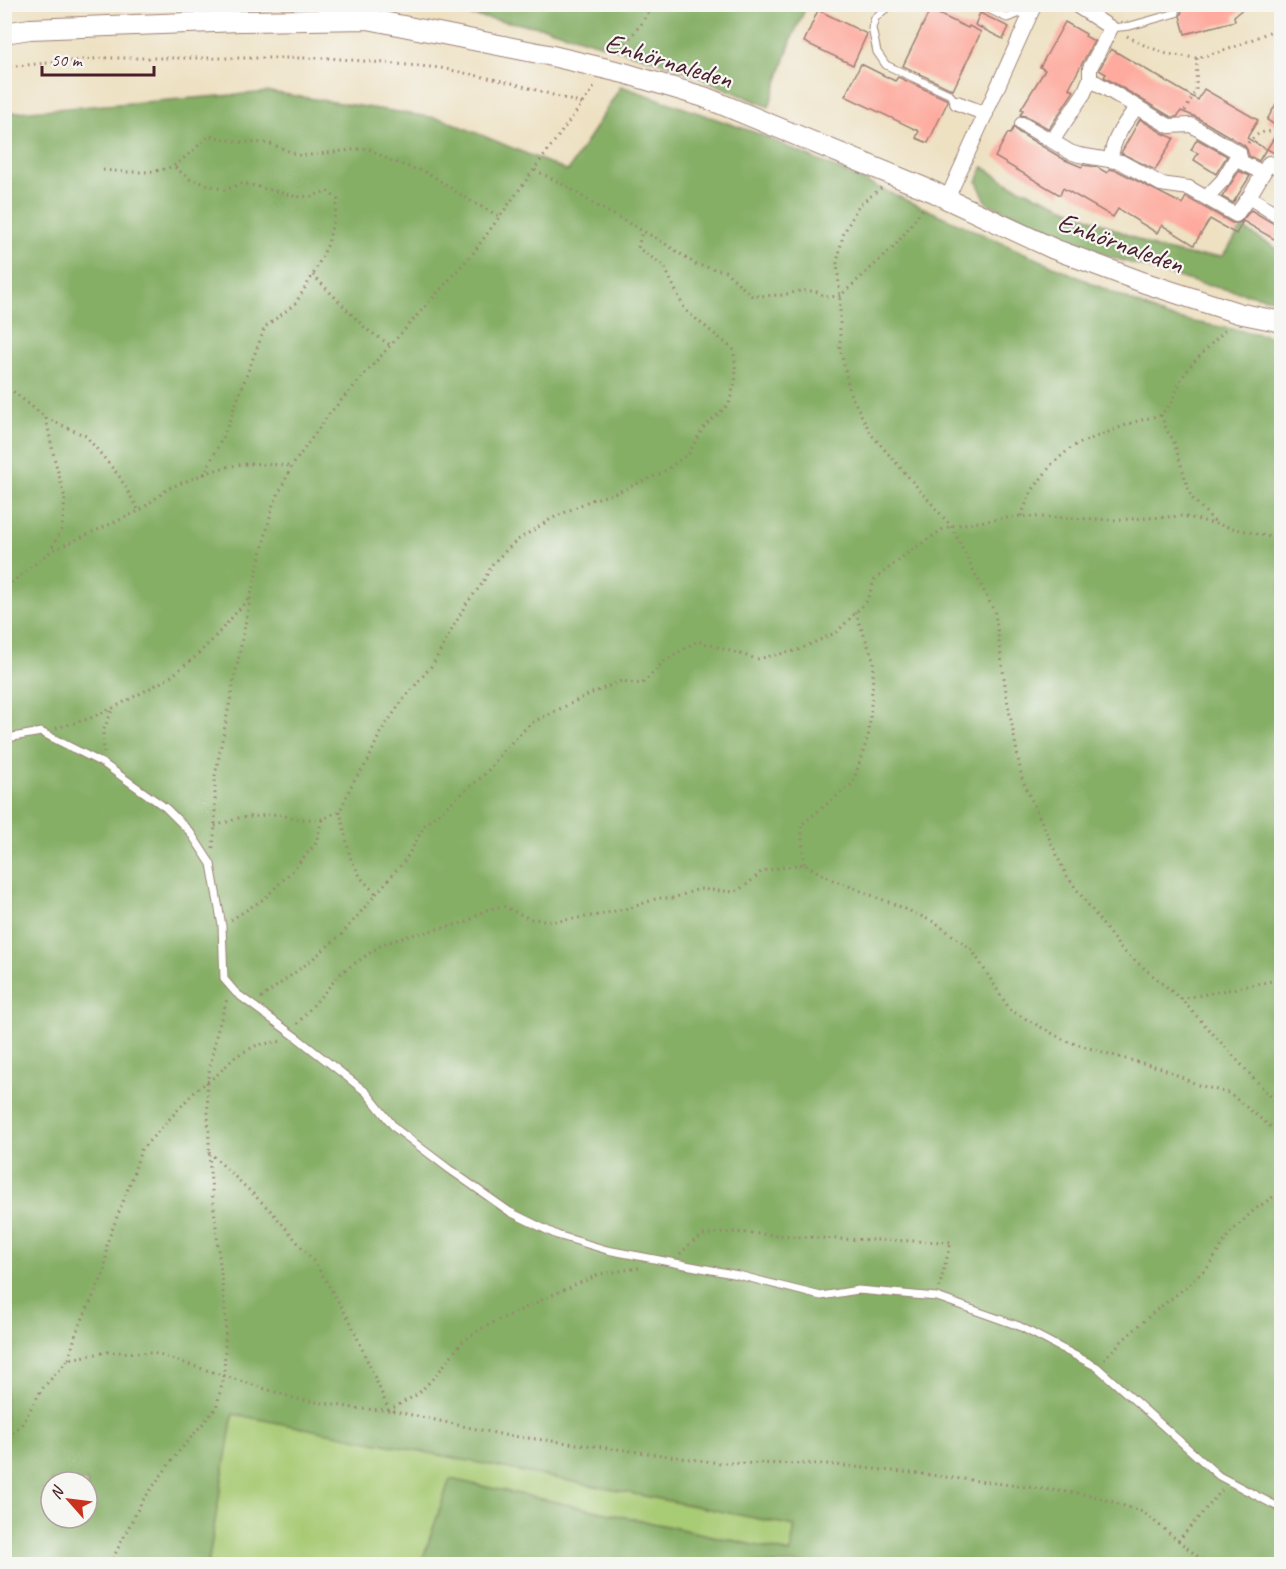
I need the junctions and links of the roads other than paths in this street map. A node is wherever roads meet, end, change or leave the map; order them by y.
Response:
1 (893, 4) edge
2 (978, 4) edge
3 (1074, 4) edge
4 (1033, 10) edge
5 (1176, 13) dead end
6 (1111, 27) junction
7 (4, 33) edge
8 (1090, 79) junction
9 (957, 102) joint
10 (1137, 107) junction
11 (986, 114) junction
12 (1022, 123) dead end
13 (1052, 141) junction
14 (1239, 153) junction
15 (1111, 159) junction
16 (1281, 170) edge
17 (1263, 173) junction
18 (941, 195) junction
19 (1208, 197) junction
20 (1249, 197) junction
21 (1281, 218) edge
22 (1281, 322) edge
23 (4, 737) edge
24 (1281, 1509) edge

1 - 9 lane
2 - 4 lane
3 - 6 street
4 - 11 street
5 - 6 lane
6 - 8 street
7 - 18 street, Enhörnaleden
8 - 10 street
8 - 13 street
9 - 11 street
10 - 14 street
10 - 15 street
11 - 18 street
12 - 13 street
13 - 15 street
14 - 17 street
14 - 19 street
15 - 19 street
16 - 17 street
17 - 20 street
18 - 22 street, Enhörnaleden
19 - 20 street
20 - 21 street
23 - 24 lane

